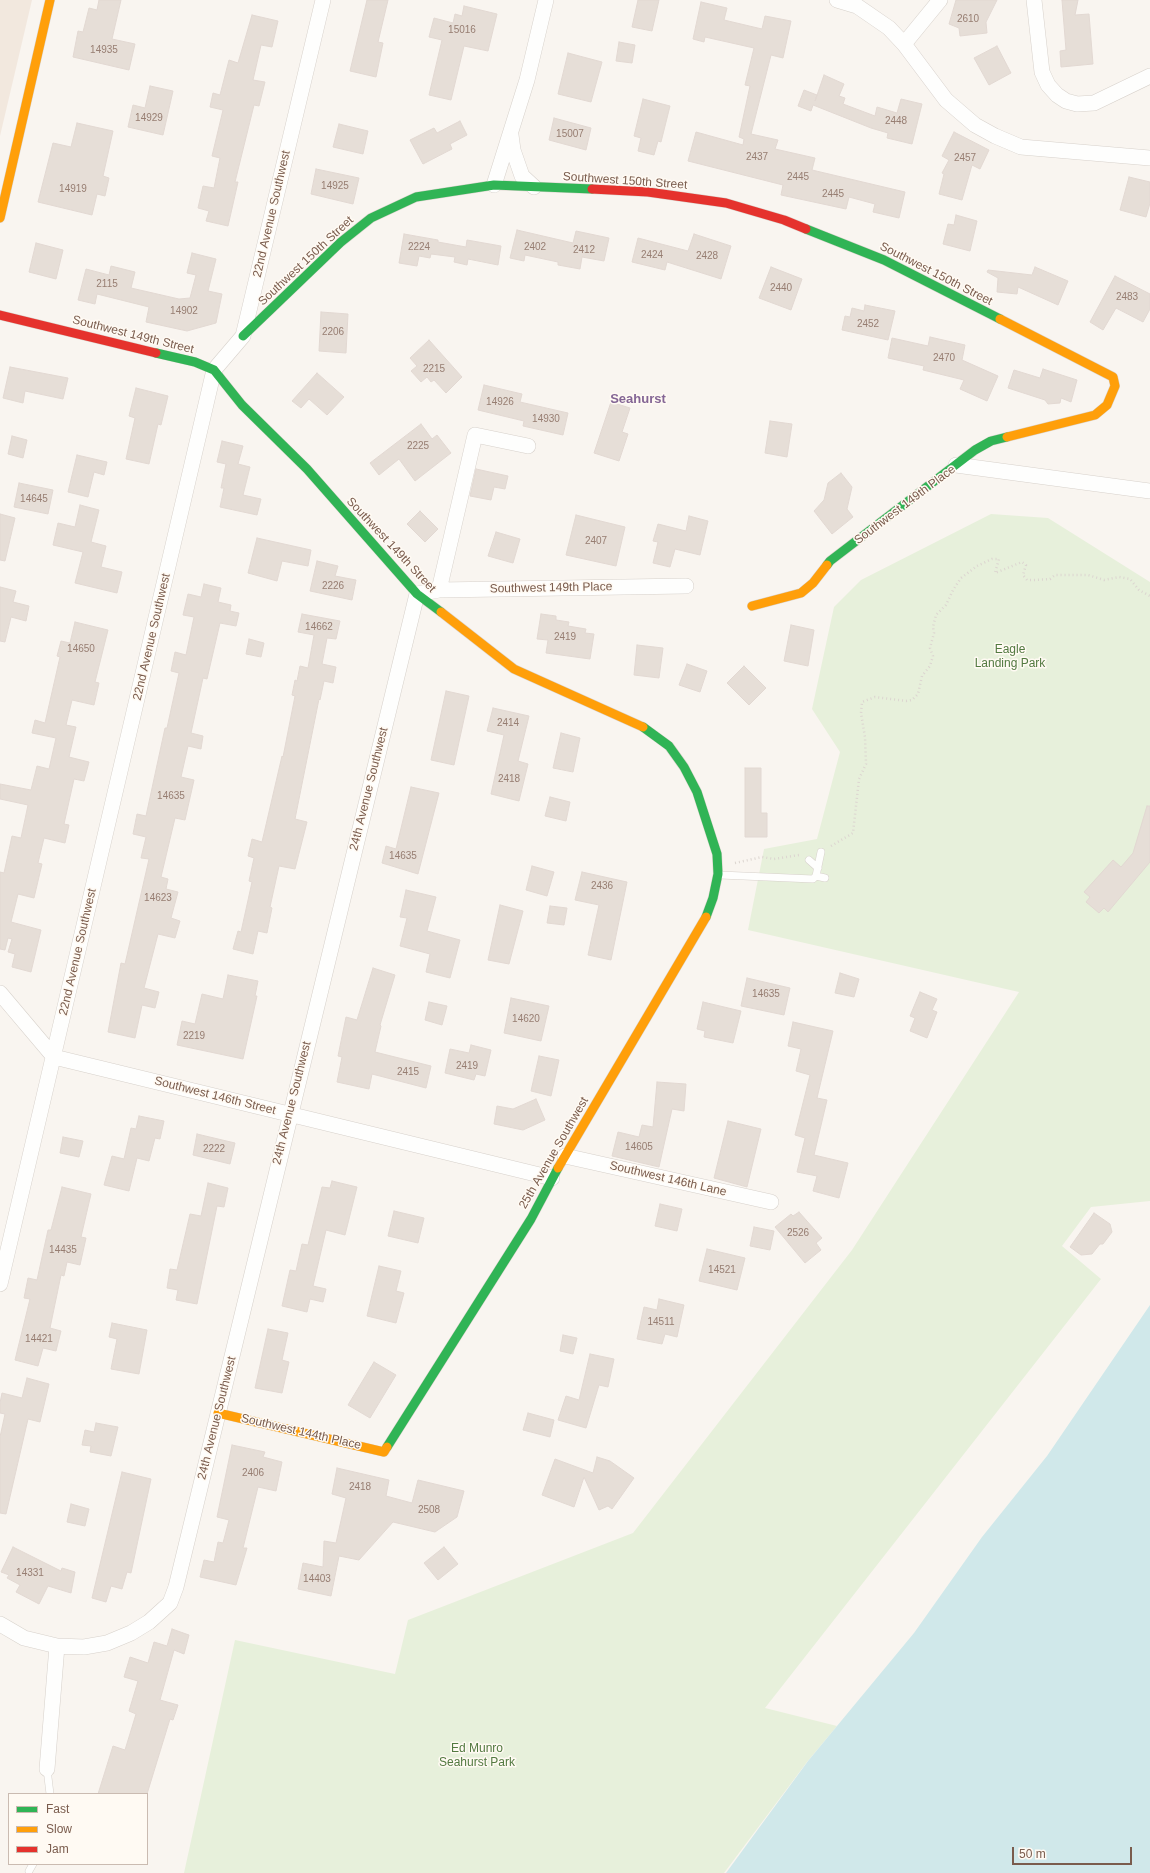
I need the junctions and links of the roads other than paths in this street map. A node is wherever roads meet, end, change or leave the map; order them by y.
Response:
1 (50, 0) edge
2 (323, 0) edge
3 (546, 0) edge
4 (837, 0) edge
5 (940, 0) edge
6 (1034, 0) edge
7 (904, 44) junction
8 (1150, 76) edge
9 (511, 130) junction
10 (1150, 158) edge
11 (494, 185) junction
12 (534, 187) junction
13 (0, 218) edge
14 (0, 315) edge
15 (244, 336) junction
16 (214, 370) junction
17 (528, 446) dead end
18 (956, 465) junction
19 (1150, 491) edge
20 (686, 586) dead end
21 (439, 590) junction
22 (417, 594) junction
23 (752, 606) dead end
24 (821, 852) road end
25 (717, 854) joint
26 (809, 860) dead end
27 (817, 872) junction
28 (718, 874) junction
29 (825, 878) dead end
30 (0, 993) edge
31 (54, 1057) junction
32 (290, 1114) junction
33 (565, 1156) junction
34 (552, 1178) junction
35 (771, 1202) dead end
36 (0, 1284) edge
37 (218, 1413) junction
38 (384, 1452) joint
39 (0, 1624) edge
40 (57, 1646) junction
41 (47, 1769) joint
42 (50, 1793) edge
43 (32, 1865) edge
44 (29, 1871) dead end

1 - 13 street
2 - 15 street, 22nd Avenue Southwest
3 - 9 street
4 - 7 street
5 - 7 street
6 - 8 street
7 - 10 street
9 - 11 street
9 - 12 street
11 - 12 street, Southwest 150th Street
11 - 15 street, Southwest 150th Street
12 - 18 street, Southwest 150th Street
14 - 16 street, Southwest 149th Street
15 - 16 street, 22nd Avenue Southwest
16 - 22 street, Southwest 149th Street
16 - 31 street, 22nd Avenue Southwest
17 - 21 street
18 - 19 street, Southwest 149th Place
18 - 23 street, Southwest 149th Place
20 - 21 street, Southwest 149th Place
21 - 22 street, Southwest 149th Place
22 - 25 street, Southwest 149th Street
22 - 32 street, 24th Avenue Southwest
24 - 27 lane
25 - 28 street, 25th Avenue Southwest
26 - 27 lane
27 - 28 lane
27 - 29 lane
28 - 33 street, 25th Avenue Southwest
30 - 31 street
31 - 32 street, Southwest 146th Street
31 - 36 street, 22nd Avenue Southwest
32 - 34 street, Southwest 146th Street
32 - 37 street, 24th Avenue Southwest
33 - 34 street, 25th Avenue Southwest
33 - 35 street, Southwest 146th Lane
34 - 38 street, 25th Avenue Southwest
37 - 38 street, Southwest 144th Place
37 - 40 street, 24th Avenue Southwest
39 - 40 street
40 - 41 street
41 - 42 lane
43 - 44 lane

